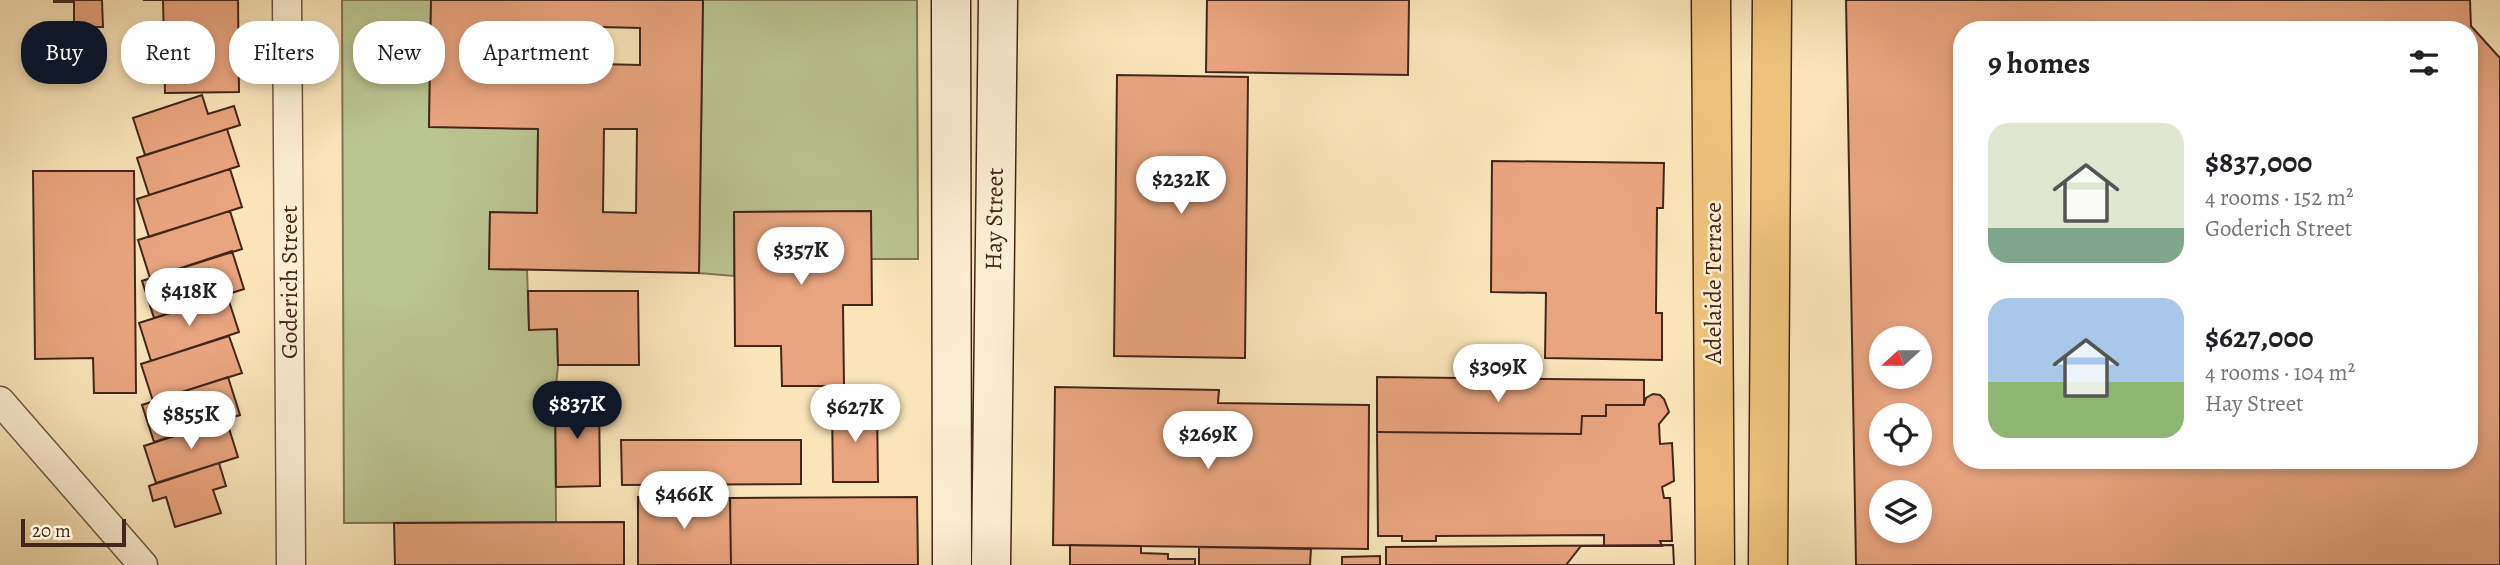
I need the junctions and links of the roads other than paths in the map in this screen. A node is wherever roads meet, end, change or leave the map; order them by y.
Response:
1 (287, 0) edge
2 (951, 0) edge
3 (998, 0) edge
4 (1711, 0) edge
5 (1772, 0) edge
6 (0, 401) edge
7 (143, 565) edge
8 (291, 565) edge
9 (952, 565) edge
10 (991, 565) edge
11 (1715, 565) edge
12 (1768, 565) edge

1 - 8 street, Goderich Street
2 - 9 main road, Hay Street
3 - 10 main road, Hay Street
4 - 11 main road, Adelaide Terrace
5 - 12 main road
6 - 7 street

